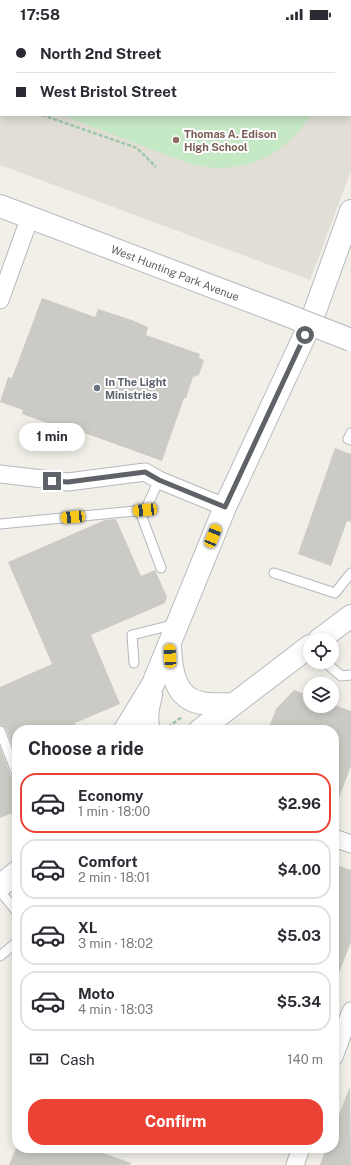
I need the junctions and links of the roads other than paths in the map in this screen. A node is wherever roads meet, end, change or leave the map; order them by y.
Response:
1 (0, 206) edge
2 (351, 211) edge
3 (30, 217) junction
4 (0, 300) edge
5 (351, 340) edge
6 (351, 433) edge
7 (351, 440) edge
8 (0, 474) edge
9 (159, 480) junction
10 (225, 507) junction
11 (145, 510) junction
12 (0, 524) edge
13 (161, 568) dead end
14 (274, 573) dead end
15 (351, 573) edge
16 (351, 616) edge
17 (178, 623) junction
18 (329, 633) edge
19 (170, 645) junction
20 (303, 653) edge
21 (134, 663) dead end
22 (333, 669) edge
23 (351, 675) edge
24 (153, 684) junction
25 (233, 704) junction
26 (193, 722) edge
27 (128, 725) edge
28 (147, 725) edge
29 (0, 731) edge
30 (12, 761) edge
31 (339, 840) edge
32 (351, 844) edge
33 (12, 876) edge
34 (0, 886) edge
35 (0, 891) edge
36 (12, 906) edge
37 (12, 946) edge
38 (0, 956) edge
39 (351, 1011) edge
40 (339, 1043) edge
41 (299, 1153) edge
42 (294, 1165) edge

1 - 3 street, West Hunting Park Avenue
2 - 10 street
3 - 4 street
3 - 5 street, West Hunting Park Avenue, bridge
6 - 7 lane
8 - 9 street
9 - 10 street
9 - 11 lane
10 - 17 street
11 - 12 lane
11 - 13 lane
14 - 15 lane
16 - 18 street
17 - 19 street
17 - 21 lane
19 - 24 street
19 - 25 street
20 - 25 street
22 - 23 lane
24 - 27 street
24 - 28 street
25 - 26 street
29 - 30 lane
31 - 32 street
33 - 34 street
35 - 36 lane
37 - 38 lane
39 - 40 street
41 - 42 street

